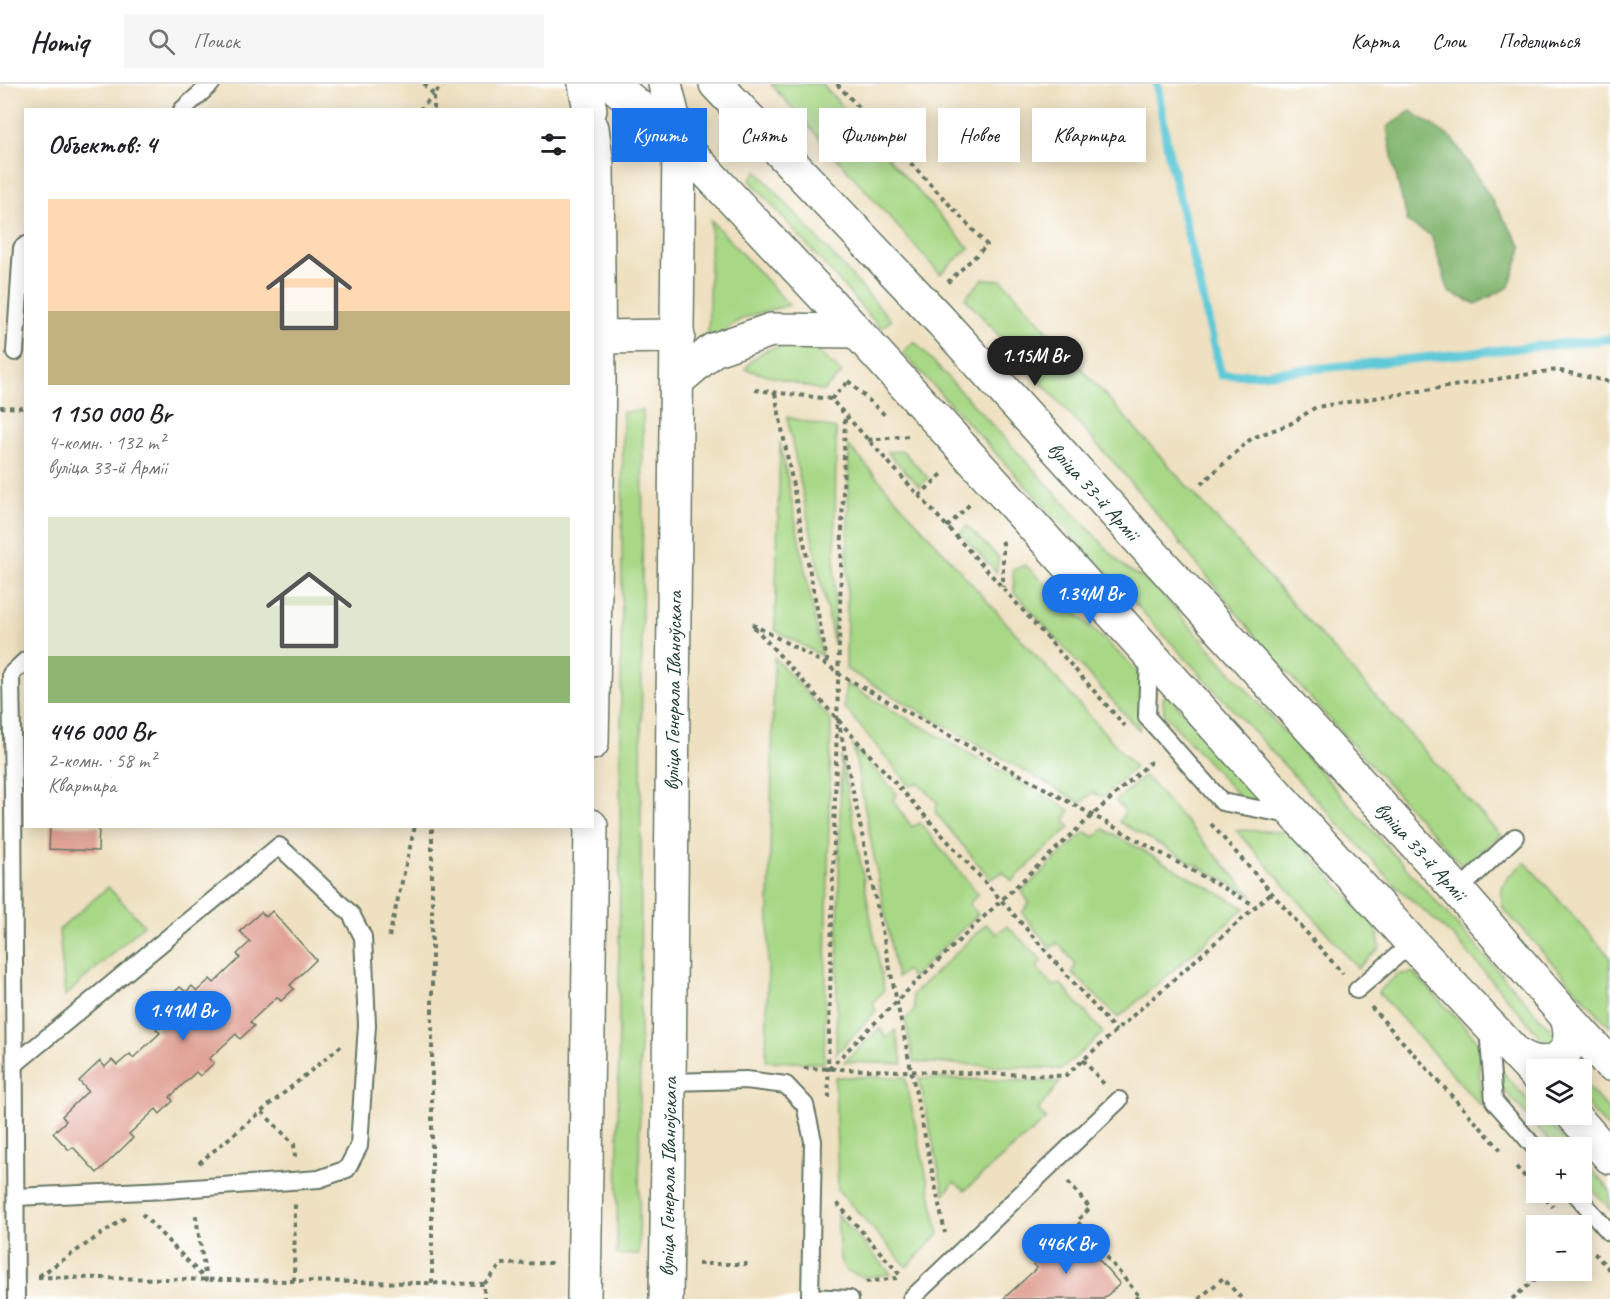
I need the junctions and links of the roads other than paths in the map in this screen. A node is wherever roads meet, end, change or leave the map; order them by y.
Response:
1 (211, 84) edge
2 (585, 84) edge
3 (612, 84) edge
4 (665, 84) edge
5 (716, 84) edge
6 (184, 108) edge
7 (590, 108) edge
8 (640, 108) edge
9 (671, 108) edge
10 (594, 143) edge
11 (679, 162) edge
12 (698, 162) edge
13 (24, 246) edge
14 (856, 331) junction
15 (678, 336) junction
16 (598, 337) junction
17 (15, 352) dead end
18 (677, 381) junction
19 (594, 607) edge
20 (1149, 651) junction
21 (24, 662) edge
22 (1299, 817) junction
23 (591, 828) edge
24 (1515, 837) dead end
25 (7, 881) edge
26 (1458, 891) junction
27 (1412, 943) junction
28 (1357, 990) dead end
29 (1566, 1016) junction
30 (1488, 1024) junction
31 (1556, 1059) edge
32 (1592, 1062) edge
33 (15, 1064) junction
34 (1526, 1064) edge
35 (1610, 1066) edge
36 (669, 1082) junction
37 (1119, 1100) road end
38 (1582, 1125) edge
39 (1526, 1138) edge
40 (1610, 1157) edge
41 (16, 1197) junction
42 (1584, 1203) edge
43 (1610, 1233) edge
44 (810, 1298) edge
45 (16, 1299) edge
46 (584, 1299) edge
47 (666, 1299) edge
48 (850, 1299) edge
49 (910, 1299) edge

1 - 6 lane
2 - 7 street
3 - 8 street
4 - 9 street, вуліца Генерала Іваноўскага
5 - 26 street, вуліца 33-й Арміі
10 - 16 street
11 - 15 street, вуліца Генерала Іваноўскага
12 - 14 street
13 - 17 lane
14 - 18 street
14 - 20 street
15 - 16 street
15 - 18 street, вуліца Генерала Іваноўскага
16 - 19 street
18 - 36 street, вуліца Генерала Іваноўскага
20 - 22 street
20 - 22 lane
21 - 25 lane
22 - 27 street
23 - 46 street
24 - 26 lane
25 - 33 lane
26 - 29 street, вуліца 33-й Арміі
27 - 28 lane
27 - 30 street
29 - 31 street
29 - 35 street, вуліца 33-й Арміі
30 - 34 street
30 - 39 lane
32 - 35 street
33 - 41 lane
33 - 41 lane
36 - 44 lane
36 - 47 street, вуліца Генерала Іваноўскага
37 - 49 lane
38 - 40 street
41 - 45 lane
42 - 43 lane
44 - 48 lane

